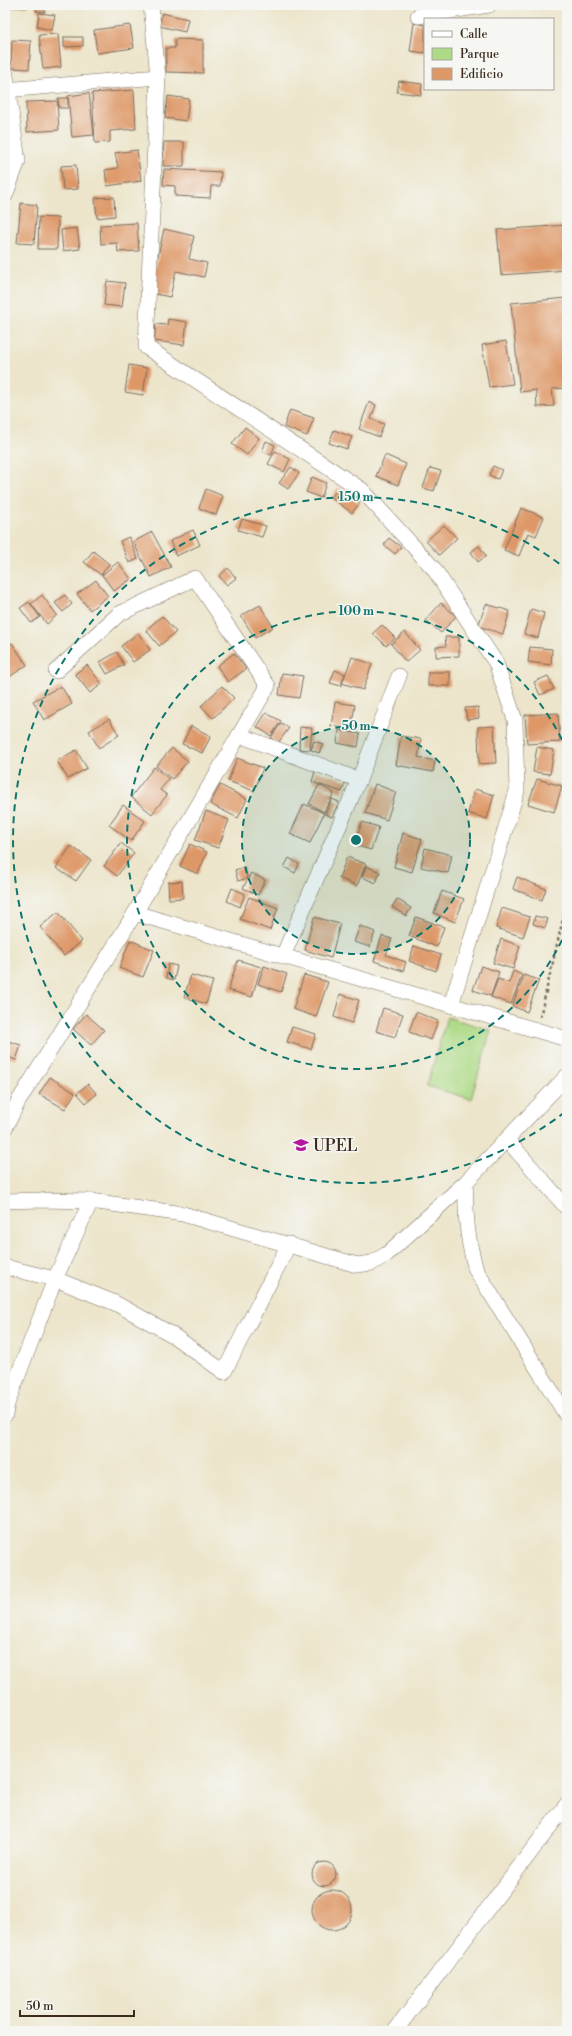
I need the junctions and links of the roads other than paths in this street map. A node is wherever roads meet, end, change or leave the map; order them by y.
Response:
1 (151, 5) edge
2 (489, 5) edge
3 (418, 16) dead end
4 (5, 69) edge
5 (158, 77) junction
6 (6, 90) edge
7 (5, 196) edge
8 (56, 671) dead end
9 (398, 676) dead end
10 (239, 735) junction
11 (359, 780) junction
12 (135, 913) junction
13 (283, 956) junction
14 (451, 1005) junction
15 (567, 1039) edge
16 (567, 1076) edge
17 (5, 1128) edge
18 (508, 1141) junction
19 (466, 1182) junction
20 (5, 1201) edge
21 (91, 1201) junction
22 (567, 1208) edge
23 (289, 1244) junction
24 (5, 1267) edge
25 (55, 1279) junction
26 (5, 1415) edge
27 (567, 1416) edge
28 (567, 1804) edge
29 (395, 2031) edge

1 - 5 street
2 - 3 street
4 - 6 street
5 - 6 street
5 - 14 street
6 - 7 street
8 - 10 street
9 - 11 street
10 - 11 street
10 - 12 street
11 - 13 street
12 - 13 street
12 - 17 street
13 - 14 street
14 - 15 street
16 - 18 street
18 - 19 street
18 - 22 street
19 - 23 street
19 - 27 street
20 - 21 street
21 - 23 street
21 - 25 street
23 - 25 street
24 - 25 street
25 - 26 street
28 - 29 street

